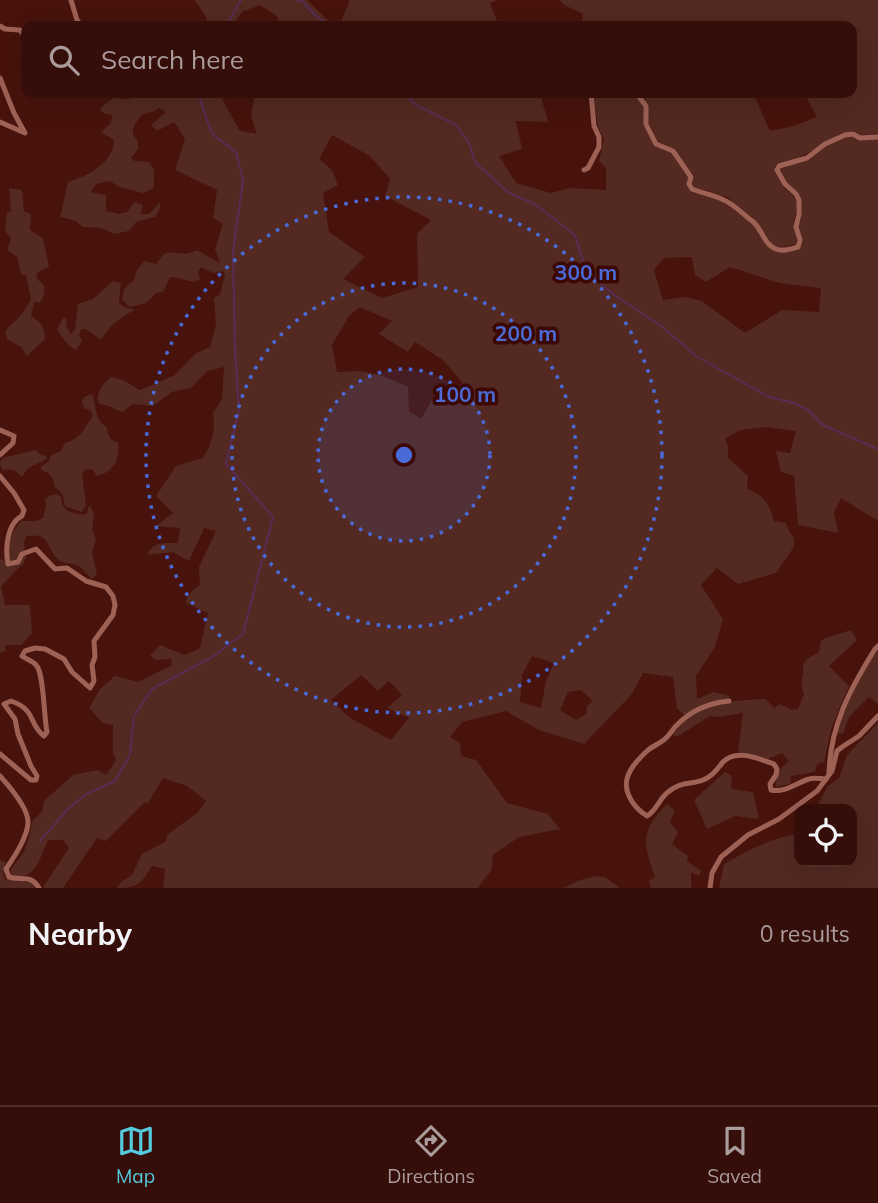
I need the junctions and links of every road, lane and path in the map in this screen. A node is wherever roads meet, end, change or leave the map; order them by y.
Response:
1 (71, 0) edge
2 (78, 21) edge
3 (0, 26) edge
4 (21, 31) edge
5 (0, 78) edge
6 (591, 98) edge
7 (640, 98) edge
8 (0, 122) edge
9 (878, 137) edge
10 (584, 170) dead end
11 (0, 430) edge
12 (0, 455) edge
13 (0, 476) edge
14 (878, 646) edge
15 (729, 701) dead end
16 (878, 716) edge
17 (0, 754) edge
18 (0, 775) edge
19 (827, 777) junction
20 (39, 888) edge
21 (710, 888) edge

1 - 2 street
3 - 4 street
5 - 8 street
6 - 10 street
7 - 9 street
11 - 12 street
13 - 17 street
14 - 19 street
15 - 19 street
16 - 19 street
18 - 20 street
19 - 21 street

